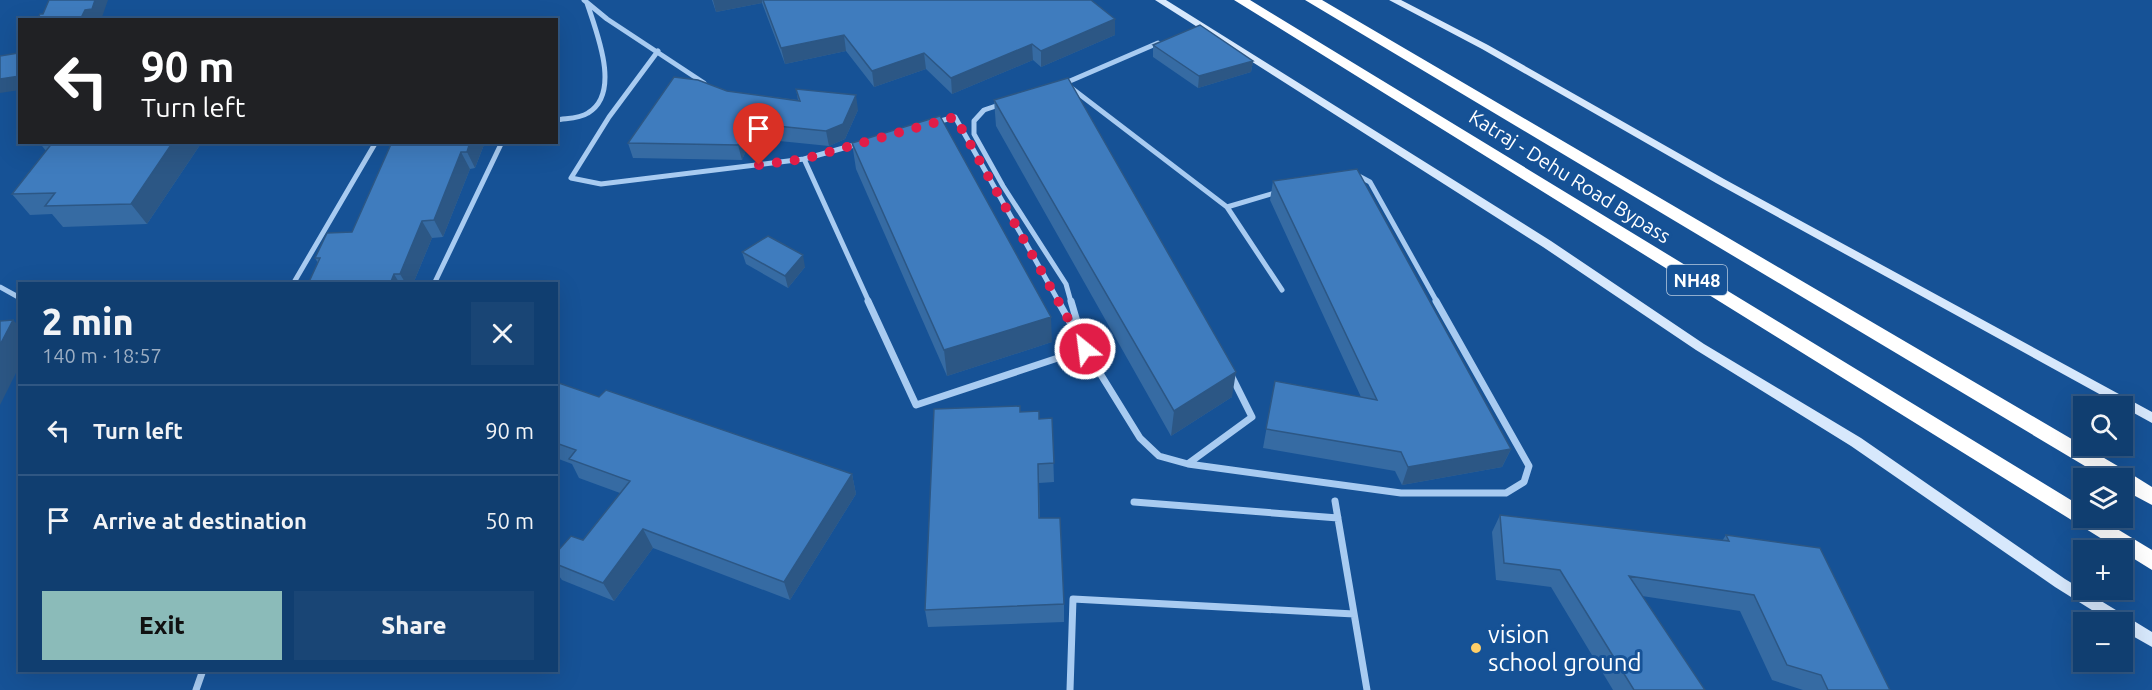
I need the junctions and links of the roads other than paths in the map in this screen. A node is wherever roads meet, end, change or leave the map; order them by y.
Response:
1 (1160, 0) edge
2 (1241, 0) edge
3 (1312, 0) edge
4 (1395, 0) edge
5 (586, 1) edge
6 (1162, 42) edge
7 (658, 51) junction
8 (1065, 83) junction
9 (707, 85) edge
10 (1058, 85) edge
11 (1013, 100) edge
12 (558, 120) edge
13 (375, 144) edge
14 (501, 144) edge
15 (804, 159) junction
16 (1344, 173) edge
17 (1291, 189) edge
18 (1227, 207) junction
19 (295, 282) edge
20 (435, 282) edge
21 (0, 286) edge
22 (1282, 290) dead end
23 (18, 297) edge
24 (1085, 349) junction
25 (1230, 372) edge
26 (2152, 418) edge
27 (1188, 464) junction
28 (2103, 468) edge
29 (2133, 486) edge
30 (2152, 497) edge
31 (1335, 501) dead end
32 (1134, 502) dead end
33 (1338, 518) junction
34 (2152, 561) edge
35 (1354, 614) junction
36 (2152, 640) edge
37 (202, 672) edge
38 (196, 690) edge
39 (1070, 690) edge
40 (1367, 690) edge

1 - 36 street
2 - 34 highway, Katraj - Dehu Road Bypass / NH48
3 - 28 highway, Katraj - Dehu Road Bypass / NH48
4 - 26 street
5 - 7 street
5 - 12 street
6 - 8 street
7 - 9 street
7 - 15 street
8 - 10 street
8 - 18 street
11 - 24 street
13 - 19 street
14 - 20 street
15 - 24 street
15 - 24 street
16 - 27 street
17 - 18 street
18 - 22 street
21 - 23 street
24 - 27 street
25 - 27 street
29 - 30 highway, Katraj - Dehu Road Bypass / NH48
31 - 33 street
32 - 33 street
33 - 35 street
35 - 39 street
35 - 40 street
37 - 38 street

